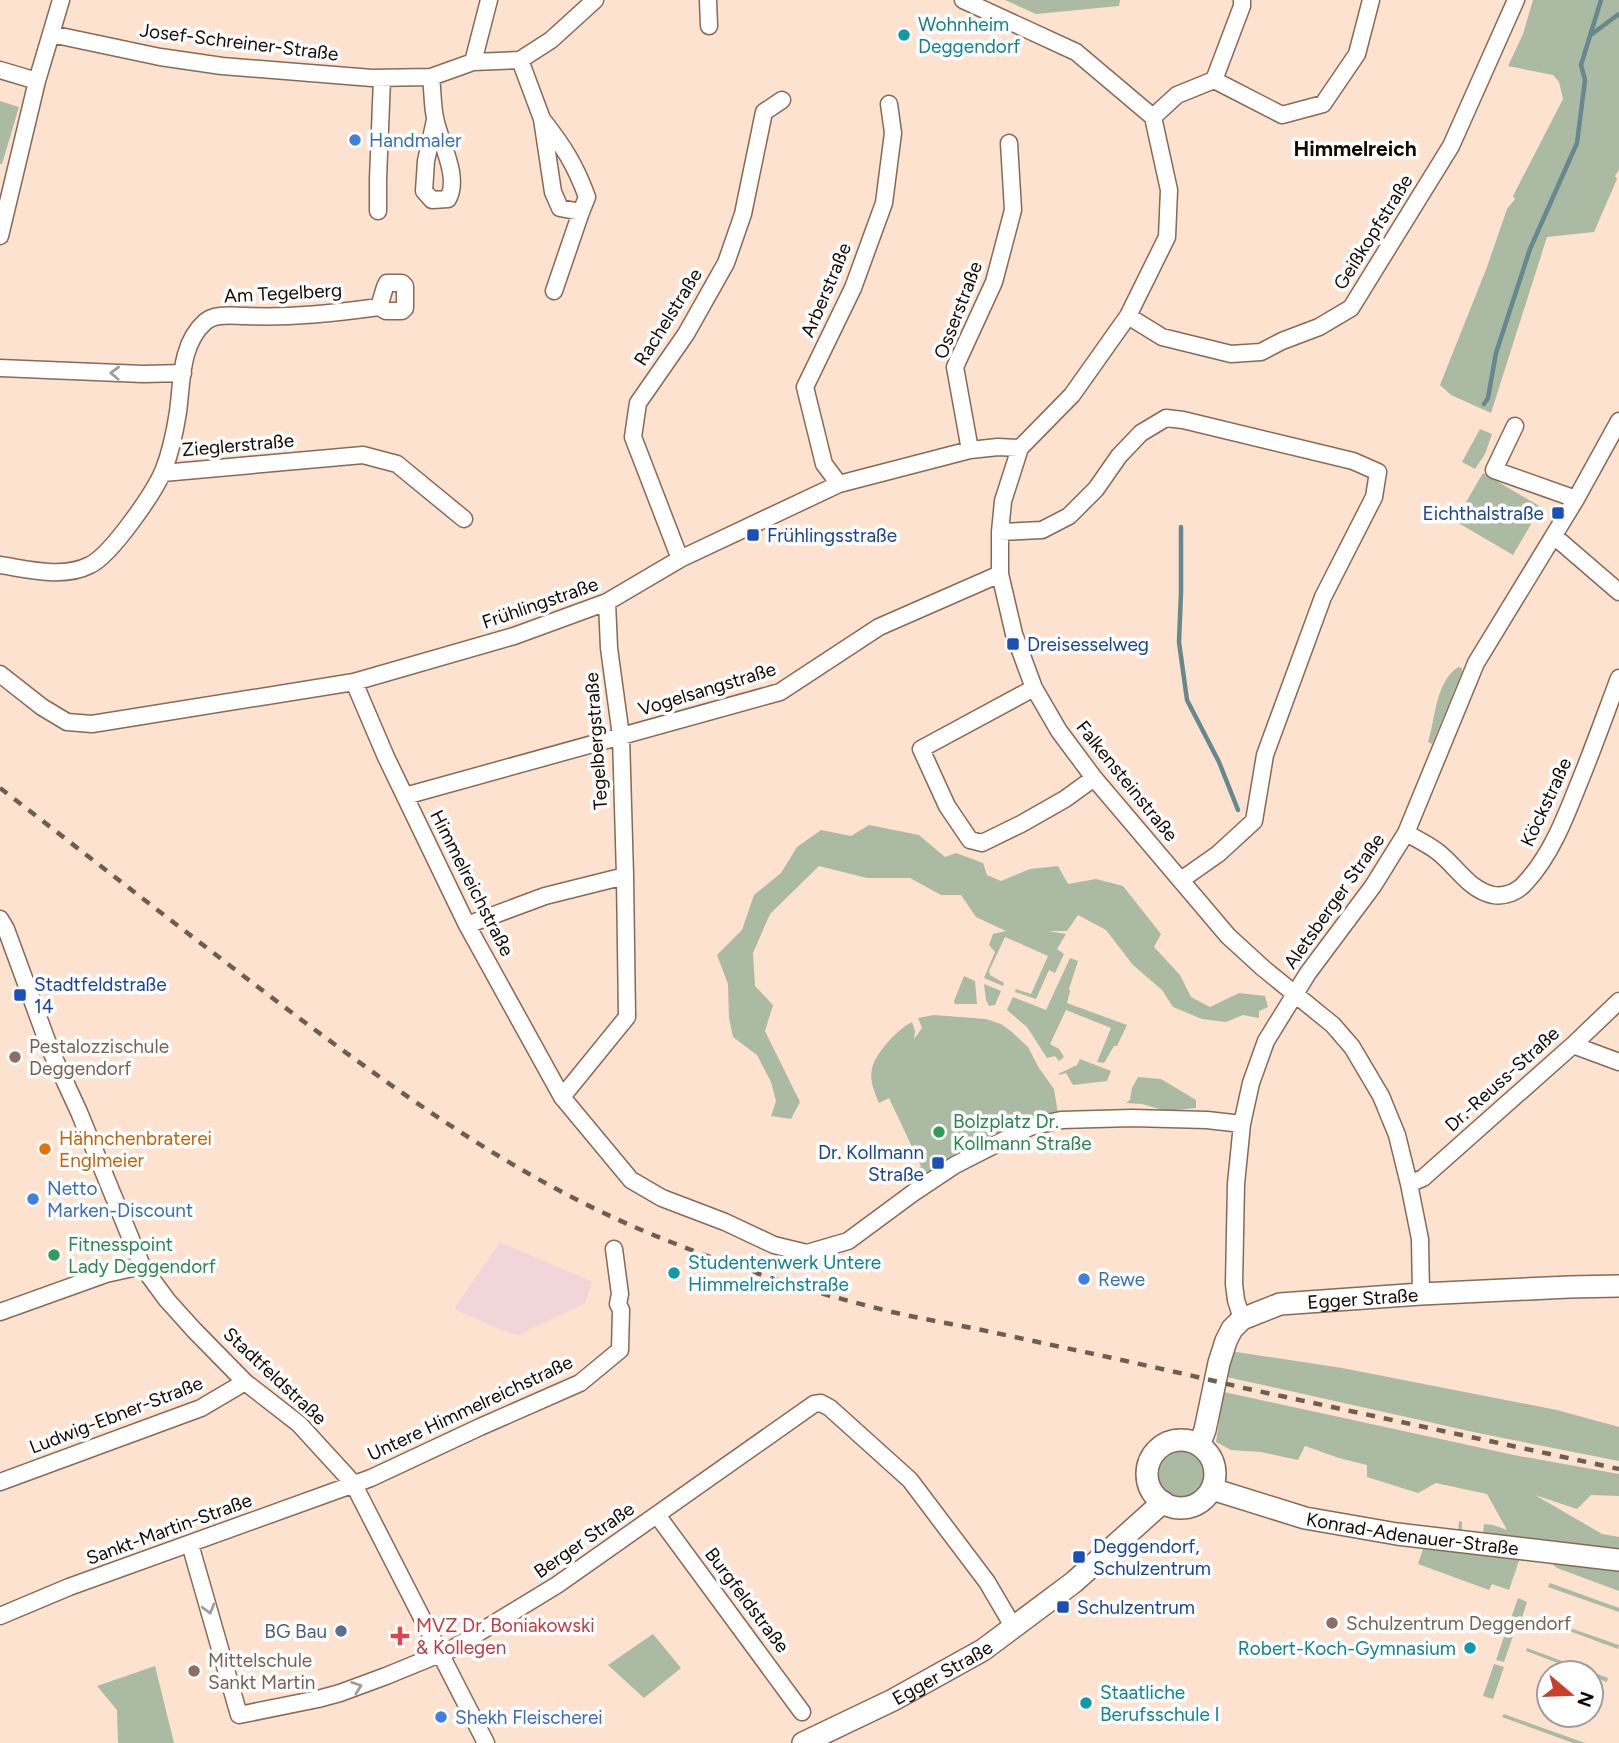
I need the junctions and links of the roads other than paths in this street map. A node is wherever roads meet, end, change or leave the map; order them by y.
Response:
1 (61, 0) edge
2 (489, 0) edge
3 (595, 0) edge
4 (708, 0) edge
5 (963, 0) edge
6 (1242, 0) edge
7 (1371, 0) edge
8 (1516, 0) edge
9 (709, 26) dead end
10 (51, 34) junction
11 (520, 60) junction
12 (473, 62) junction
13 (0, 70) edge
14 (431, 77) junction
15 (382, 79) junction
16 (1214, 80) junction
17 (37, 81) junction
18 (782, 100) dead end
19 (889, 104) dead end
20 (1153, 117) junction
21 (542, 118) junction
22 (435, 120) dead end
23 (1009, 143) dead end
24 (379, 211) dead end
25 (581, 212) junction
26 (0, 236) edge
27 (554, 291) dead end
28 (379, 307) dead end
29 (1128, 316) junction
30 (0, 368) edge
31 (183, 373) junction
32 (1619, 421) edge
33 (1515, 426) dead end
34 (1020, 448) junction
35 (970, 450) junction
36 (163, 473) junction
37 (839, 484) junction
38 (1576, 499) junction
39 (464, 519) dead end
40 (1000, 533) junction
41 (1554, 536) junction
42 (680, 559) junction
43 (0, 565) edge
44 (1000, 574) junction
45 (1619, 592) edge
46 (607, 602) junction
47 (0, 674) edge
48 (1619, 678) edge
49 (354, 682) junction
50 (1034, 688) junction
51 (621, 736) junction
52 (1094, 778) junction
53 (405, 796) junction
54 (1406, 833) junction
55 (625, 876) junction
56 (1181, 880) junction
57 (0, 919) edge
58 (467, 925) junction
59 (1295, 993) junction
60 (1619, 1001) edge
61 (1573, 1045) junction
62 (1619, 1062) edge
63 (562, 1097) junction
64 (1242, 1124) junction
65 (1409, 1184) junction
66 (614, 1249) dead end
67 (142, 1266) junction
68 (1619, 1286) edge
69 (1421, 1294) junction
70 (0, 1312) edge
71 (1242, 1319) junction
72 (245, 1382) junction
73 (1199, 1445) junction
74 (0, 1482) edge
75 (353, 1483) junction
76 (1212, 1489) junction
77 (1163, 1503) junction
78 (657, 1515) junction
79 (190, 1544) junction
80 (1619, 1560) edge
81 (0, 1616) edge
82 (1014, 1628) junction
83 (440, 1653) junction
84 (802, 1712) dead end
85 (486, 1743) edge
86 (803, 1743) edge

1 - 10 street
2 - 12 street
3 - 11 street
4 - 9 street
5 - 20 street
6 - 16 street
7 - 16 street
8 - 29 street, Geißkopfstraße
10 - 15 street, Josef-Schreiner-Straße
10 - 17 street
11 - 12 street, Josef-Schreiner-Straße
11 - 21 street
12 - 14 street, Josef-Schreiner-Straße
13 - 17 street
14 - 15 street, Josef-Schreiner-Straße
14 - 22 street
15 - 24 street
16 - 20 street
17 - 26 street
18 - 42 street, Rachelstraße
19 - 37 street, Arberstraße
20 - 29 street, Falkensteinstraße
21 - 25 street
21 - 25 street
23 - 35 street, Osserstraße
25 - 27 street
28 - 31 street, Am Tegelberg
29 - 34 street, Falkensteinstraße
31 -> 30 street
31 - 36 street, Am Tegelberg
32 - 38 street, Aletsberger Straße
33 - 38 street
34 - 35 street, Frühlingstraße
34 - 40 street, Falkensteinstraße
35 - 37 street, Frühlingstraße
36 - 39 street, Zieglerstraße
36 - 43 street, Zieglerstraße
37 - 42 street, Frühlingstraße
38 - 41 street, Aletsberger Straße
40 - 44 street, Falkensteinstraße
40 - 56 street
41 - 45 street
41 - 54 street, Aletsberger Straße
42 - 46 street, Frühlingstraße
44 - 50 street, Falkensteinstraße
44 - 51 street, Vogelsangstraße
46 - 49 street, Frühlingstraße
46 - 51 street, Tegelbergstraße
47 - 49 street, Frühlingstraße
48 - 54 street, Köckstraße
49 - 53 street, Himmelreichstraße
50 - 52 street, Falkensteinstraße
50 - 52 street
51 - 53 street, Vogelsangstraße
51 - 55 street, Tegelbergstraße
52 - 56 street, Falkensteinstraße
53 - 58 street, Himmelreichstraße
54 - 59 street, Aletsberger Straße
55 - 58 street
55 - 63 street, Tegelbergstraße
56 - 59 street, Falkensteinstraße
57 - 67 street, Stadtfeldstraße
58 - 63 street, Himmelreichstraße
59 - 64 street, Aletsberger Straße
59 - 65 street, Falkensteinstraße
60 - 61 street, Dr.-Reuss-Straße
61 - 62 street
61 - 65 street, Dr.-Reuss-Straße
63 - 64 street, Himmelreichstraße
64 - 71 street, Aletsberger Straße
65 - 69 street, Falkensteinstraße
66 - 75 street, Untere Himmelreichstraße
67 - 70 street
67 - 72 street, Stadtfeldstraße
68 - 69 street, Egger Straße
69 - 71 street, Egger Straße
71 - 73 street
72 - 74 street, Ludwig-Ebner-Straße
72 - 75 street, Stadtfeldstraße
73 - 76 street
73 - 77 street
75 - 79 street, Sankt-Martin-Straße
75 - 83 street, Stadtfeldstraße
76 - 77 street
76 - 80 street, Konrad-Adenauer-Straße
77 - 82 street, Egger Straße
78 - 82 street, Berger Straße
78 - 83 street, Berger Straße
78 - 84 street, Burgfeldstraße
79 - 81 street, Sankt-Martin-Straße
79 -> 83 street, Berger Straße
82 - 86 street, Egger Straße
83 - 85 street, Stadtfeldstraße

